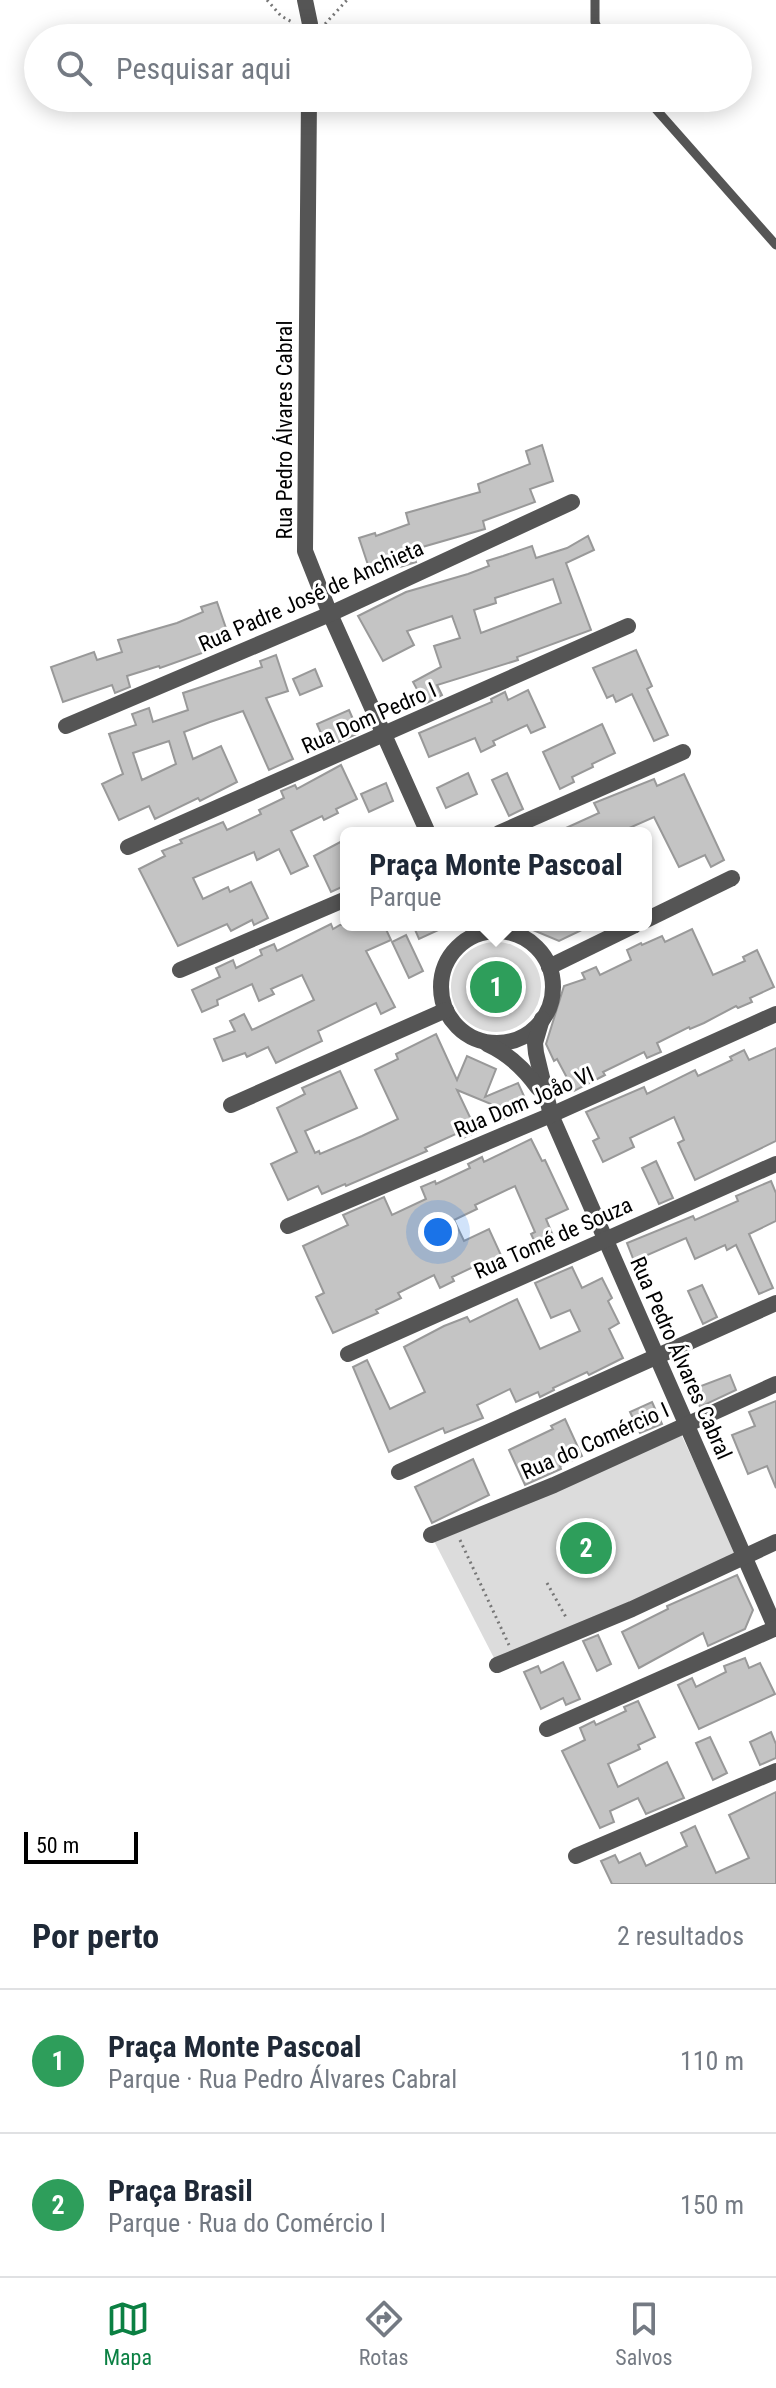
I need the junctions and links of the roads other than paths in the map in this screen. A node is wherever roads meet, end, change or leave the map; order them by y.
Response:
1 (305, 0) edge
2 (318, 0) edge
3 (595, 0) edge
4 (309, 24) edge
5 (312, 24) edge
6 (596, 24) edge
7 (309, 112) edge
8 (658, 112) edge
9 (776, 245) edge
10 (572, 502) dead end
11 (330, 614) junction
12 (628, 626) dead end
13 (66, 726) dead end
14 (384, 736) junction
15 (683, 752) dead end
16 (425, 827) edge
17 (513, 827) edge
18 (128, 847) dead end
19 (732, 878) dead end
20 (340, 902) edge
21 (652, 917) edge
22 (459, 931) edge
23 (509, 931) edge
24 (623, 931) edge
25 (518, 935) junction
26 (452, 954) junction
27 (549, 967) junction
28 (180, 970) dead end
29 (446, 1010) junction
30 (776, 1014) edge
31 (542, 1019) junction
32 (475, 1038) junction
33 (231, 1105) dead end
34 (549, 1110) junction
35 (776, 1164) edge
36 (288, 1226) dead end
37 (604, 1239) junction
38 (776, 1303) edge
39 (348, 1354) dead end
40 (655, 1356) junction
41 (776, 1384) edge
42 (686, 1424) junction
43 (399, 1472) dead end
44 (431, 1535) dead end
45 (776, 1542) edge
46 (744, 1557) junction
47 (776, 1628) edge
48 (497, 1665) dead end
49 (547, 1729) dead end
50 (776, 1771) edge
51 (576, 1856) dead end

1 - 4 street
2 - 5 street
3 - 6 lane
7 - 11 street, Rua Pedro Álvares Cabral
8 - 9 lane
10 - 11 street, Rua Padre José de Anchieta
11 - 13 street, Rua Padre José de Anchieta
11 - 14 street, Rua Pedro Álvares Cabral
12 - 14 street, Rua Dom Pedro I
14 - 16 street, Rua Pedro Álvares Cabral
14 - 18 street, Rua Dom Pedro I
15 - 17 street
19 - 21 street
20 - 28 street
22 - 26 street
23 - 25 street
24 - 27 street
25 - 26 street
25 - 27 street
26 - 29 street
27 - 31 street
29 - 32 street
29 - 33 street
30 - 34 street, Rua Dom Joåo VI
31 - 32 street
31 - 34 street, Rua Pedro Álvares Cabral
32 - 34 street, Rua Pedro Álvares Cabral
34 - 36 street, Rua Dom Joåo VI
34 - 37 street, Rua Pedro Álvares Cabral
35 - 37 street, Rua Tomé de Souza
37 - 39 street, Rua Tomé de Souza
37 - 40 street, Rua Pedro Álvares Cabral
38 - 40 street
40 - 42 street, Rua Pedro Álvares Cabral
40 - 43 street
41 - 42 street, Rua do Comércio I
42 - 44 street, Rua do Comércio I
42 - 46 street, Rua Pedro Álvares Cabral
45 - 46 street
46 - 47 street, Rua Pedro Álvares Cabral
46 - 48 street
47 - 49 street
50 - 51 street

